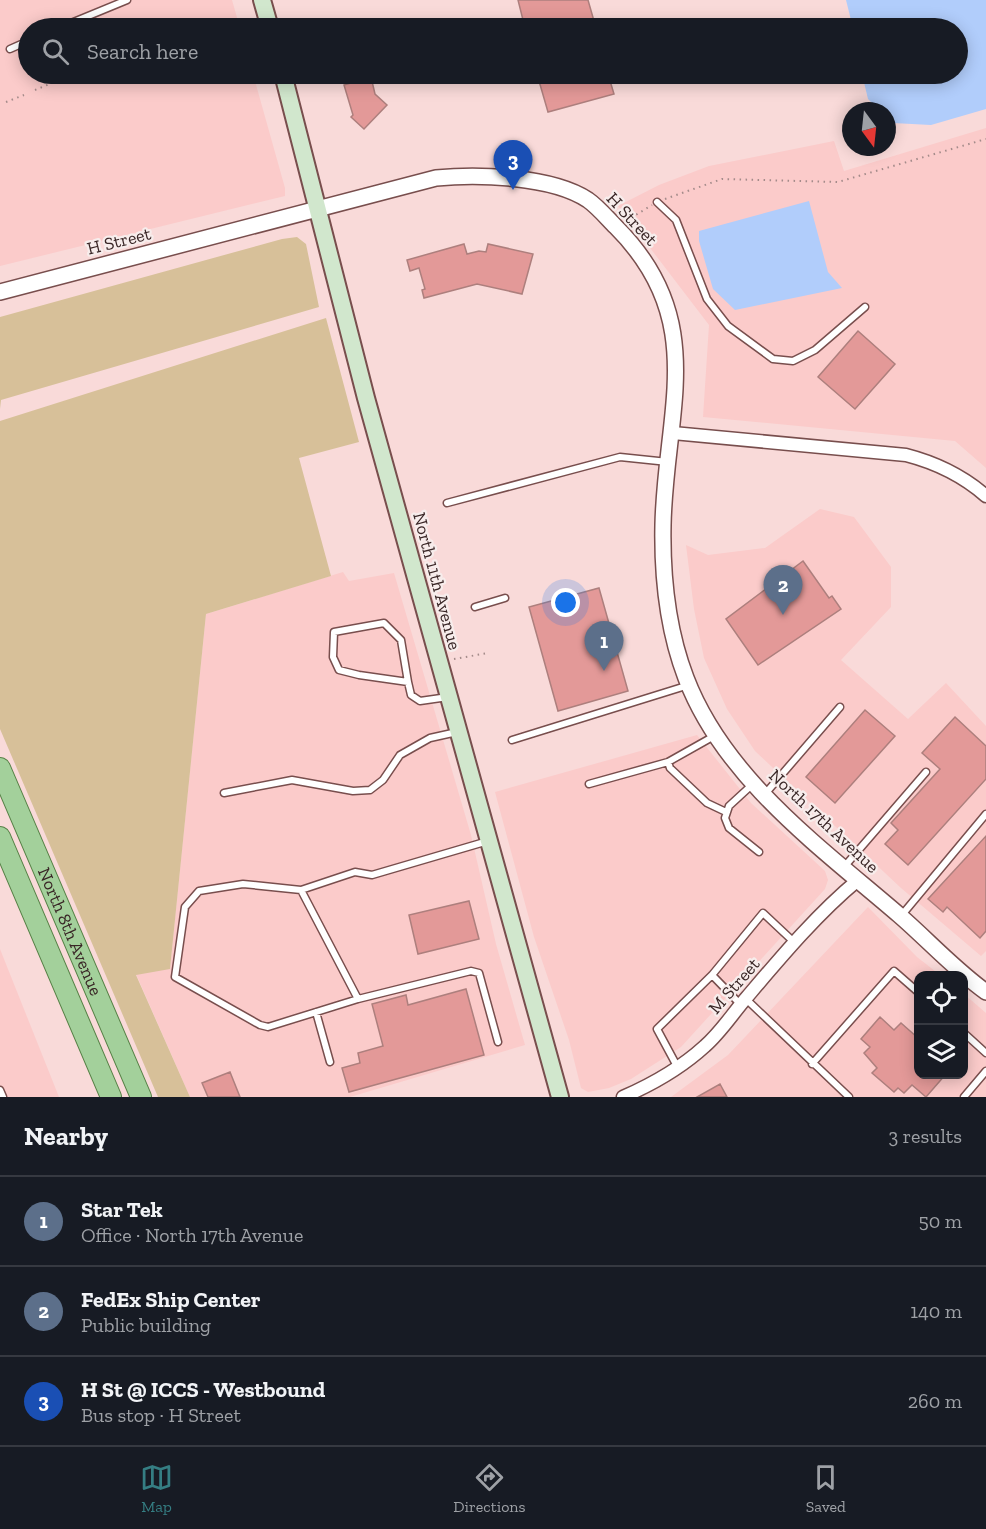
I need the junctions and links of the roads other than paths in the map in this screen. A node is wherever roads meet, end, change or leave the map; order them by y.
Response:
1 (127, 0) edge
2 (262, 0) edge
3 (83, 18) edge
4 (267, 18) edge
5 (18, 45) edge
6 (10, 49) dead end
7 (285, 84) edge
8 (657, 202) road end
9 (318, 210) junction
10 (0, 292) edge
11 (865, 307) dead end
12 (673, 433) junction
13 (669, 462) junction
14 (986, 496) edge
15 (447, 503) dead end
16 (505, 598) dead end
17 (476, 607) dead end
18 (408, 681) junction
19 (689, 685) junction
20 (448, 697) junction
21 (840, 707) dead end
22 (458, 732) junction
23 (717, 735) junction
24 (512, 740) dead end
25 (668, 762) junction
26 (926, 772) dead end
27 (2, 777) edge
28 (589, 784) dead end
29 (759, 788) junction
30 (224, 793) dead end
31 (726, 812) junction
32 (986, 814) edge
33 (0, 837) edge
34 (488, 841) junction
35 (759, 852) dead end
36 (844, 868) junction
37 (858, 880) junction
38 (301, 890) junction
39 (901, 917) junction
40 (796, 943) junction
41 (712, 975) junction
42 (914, 988) edge
43 (986, 992) edge
44 (358, 999) junction
45 (743, 1002) junction
46 (316, 1012) junction
47 (968, 1037) edge
48 (498, 1041) dead end
49 (986, 1053) edge
50 (330, 1062) dead end
51 (812, 1064) junction
52 (678, 1068) junction
53 (986, 1071) edge
54 (0, 1090) edge
55 (648, 1092) edge
56 (3, 1097) edge
57 (111, 1097) edge
58 (141, 1097) edge
59 (560, 1097) edge
60 (623, 1097) edge
61 (849, 1097) edge
62 (964, 1097) edge

1 - 3 lane
2 - 4 main road
5 - 6 lane
7 - 9 main road, North 11th Avenue
8 - 11 lane
9 - 10 street, H Street
9 - 12 street, H Street
9 - 20 main road, North 11th Avenue
12 - 13 street, North 17th Avenue
12 - 14 street
13 - 15 lane
13 - 19 street, North 17th Avenue
16 - 17 lane
18 - 18 lane
18 - 20 lane
19 - 23 street, North 17th Avenue
19 - 24 lane
20 - 22 main road, North 11th Avenue
21 - 29 lane
22 - 30 lane
22 - 34 main road, North 11th Avenue
23 - 25 lane
23 - 29 street, North 17th Avenue
25 - 28 lane
25 - 31 lane
26 - 36 lane
27 - 58 main road, North 8th Avenue
29 - 31 lane
29 - 36 street, North 17th Avenue
31 - 35 lane
32 - 39 lane
33 - 57 main road, North 8th Avenue
34 - 38 lane
34 - 59 main road, North 11th Avenue
36 - 37 street, North 17th Avenue
37 - 39 street, North 17th Avenue
37 - 40 street, M Street
38 - 44 lane
38 - 46 lane
39 - 43 street, North 17th Avenue
40 - 41 lane
40 - 45 street, M Street
41 - 45 lane
41 - 52 lane
42 - 51 lane
44 - 46 lane
44 - 48 lane
45 - 51 lane
45 - 52 street, M Street
46 - 50 lane
47 - 49 lane
51 - 61 lane
52 - 55 street, M Street
53 - 62 lane
54 - 56 lane
55 - 60 street, M Street

